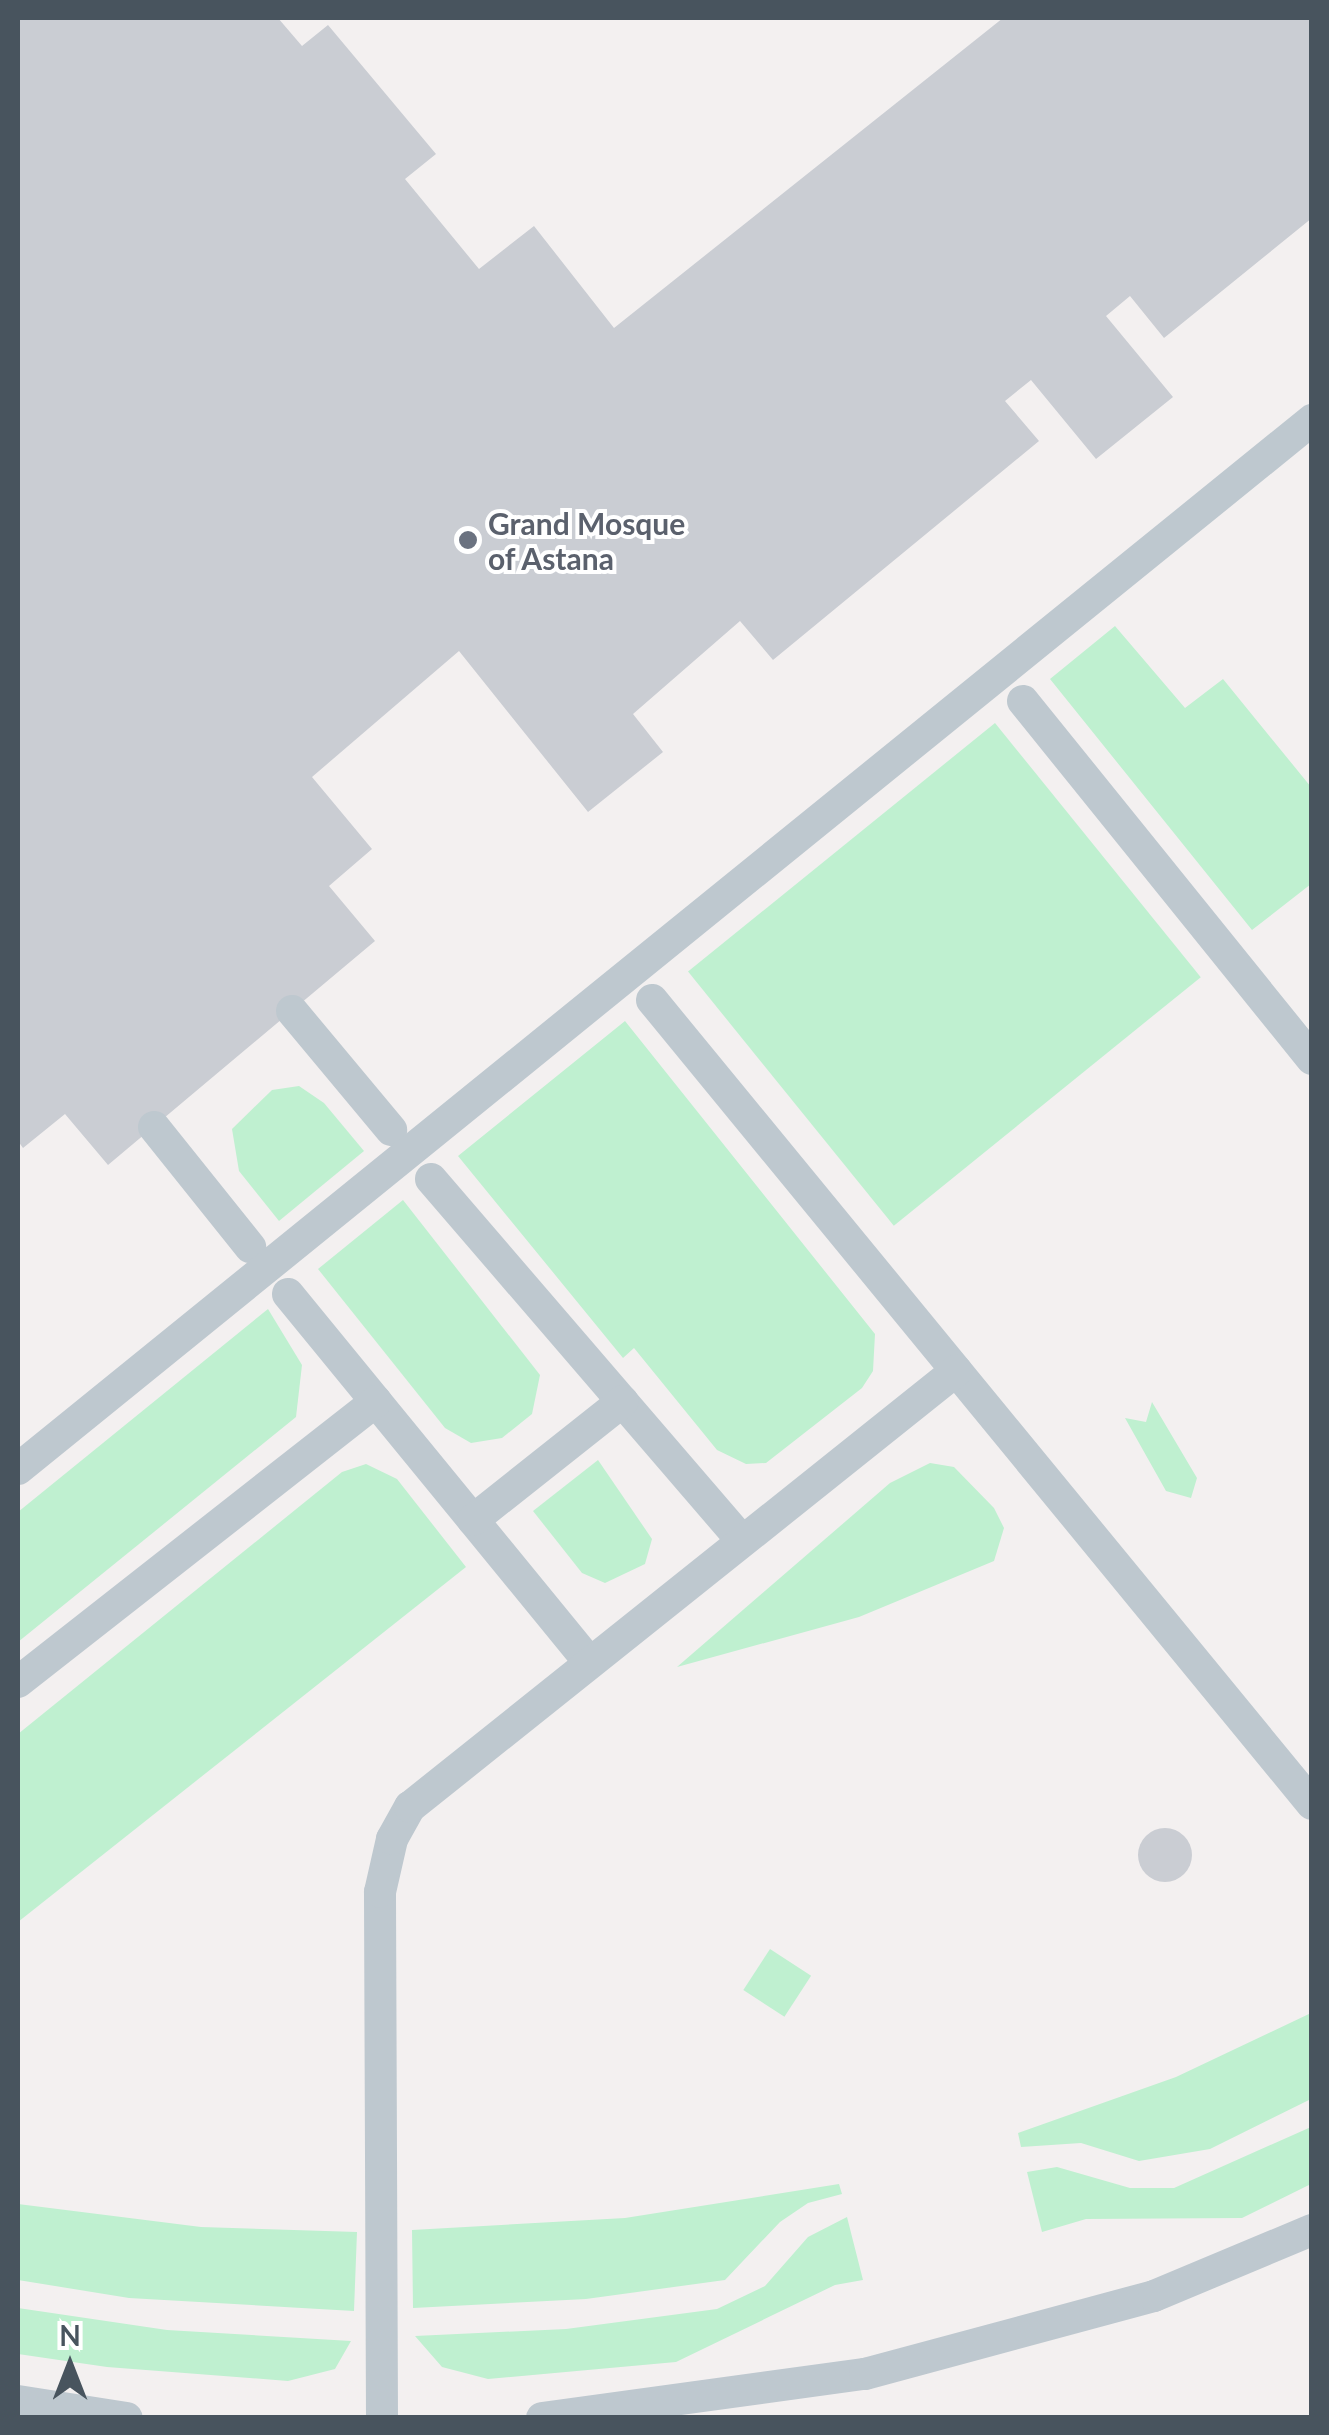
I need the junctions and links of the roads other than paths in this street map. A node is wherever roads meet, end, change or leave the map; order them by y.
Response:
1 (1312, 420) edge
2 (1022, 701) dead end
3 (652, 1000) dead end
4 (292, 1010) dead end
5 (1312, 1059) edge
6 (154, 1126) dead end
7 (391, 1130) dead end
8 (430, 1179) dead end
9 (250, 1248) dead end
10 (288, 1294) dead end
11 (956, 1371) junction
12 (376, 1401) junction
13 (622, 1401) junction
14 (18, 1469) edge
15 (473, 1520) junction
16 (742, 1540) junction
17 (588, 1661) junction
18 (18, 1682) edge
19 (1312, 1804) edge
20 (1312, 2230) edge
21 (18, 2402) edge
22 (127, 2418) edge
23 (382, 2418) edge
24 (542, 2418) edge

1 - 14 lane
2 - 5 lane
3 - 11 lane
4 - 7 lane
6 - 9 lane
8 - 13 lane
10 - 12 lane
11 - 16 lane
11 - 19 lane
12 - 15 lane
12 - 18 lane
13 - 15 lane
13 - 16 lane
15 - 17 lane
16 - 17 lane
17 - 23 lane
20 - 24 lane
21 - 22 lane

